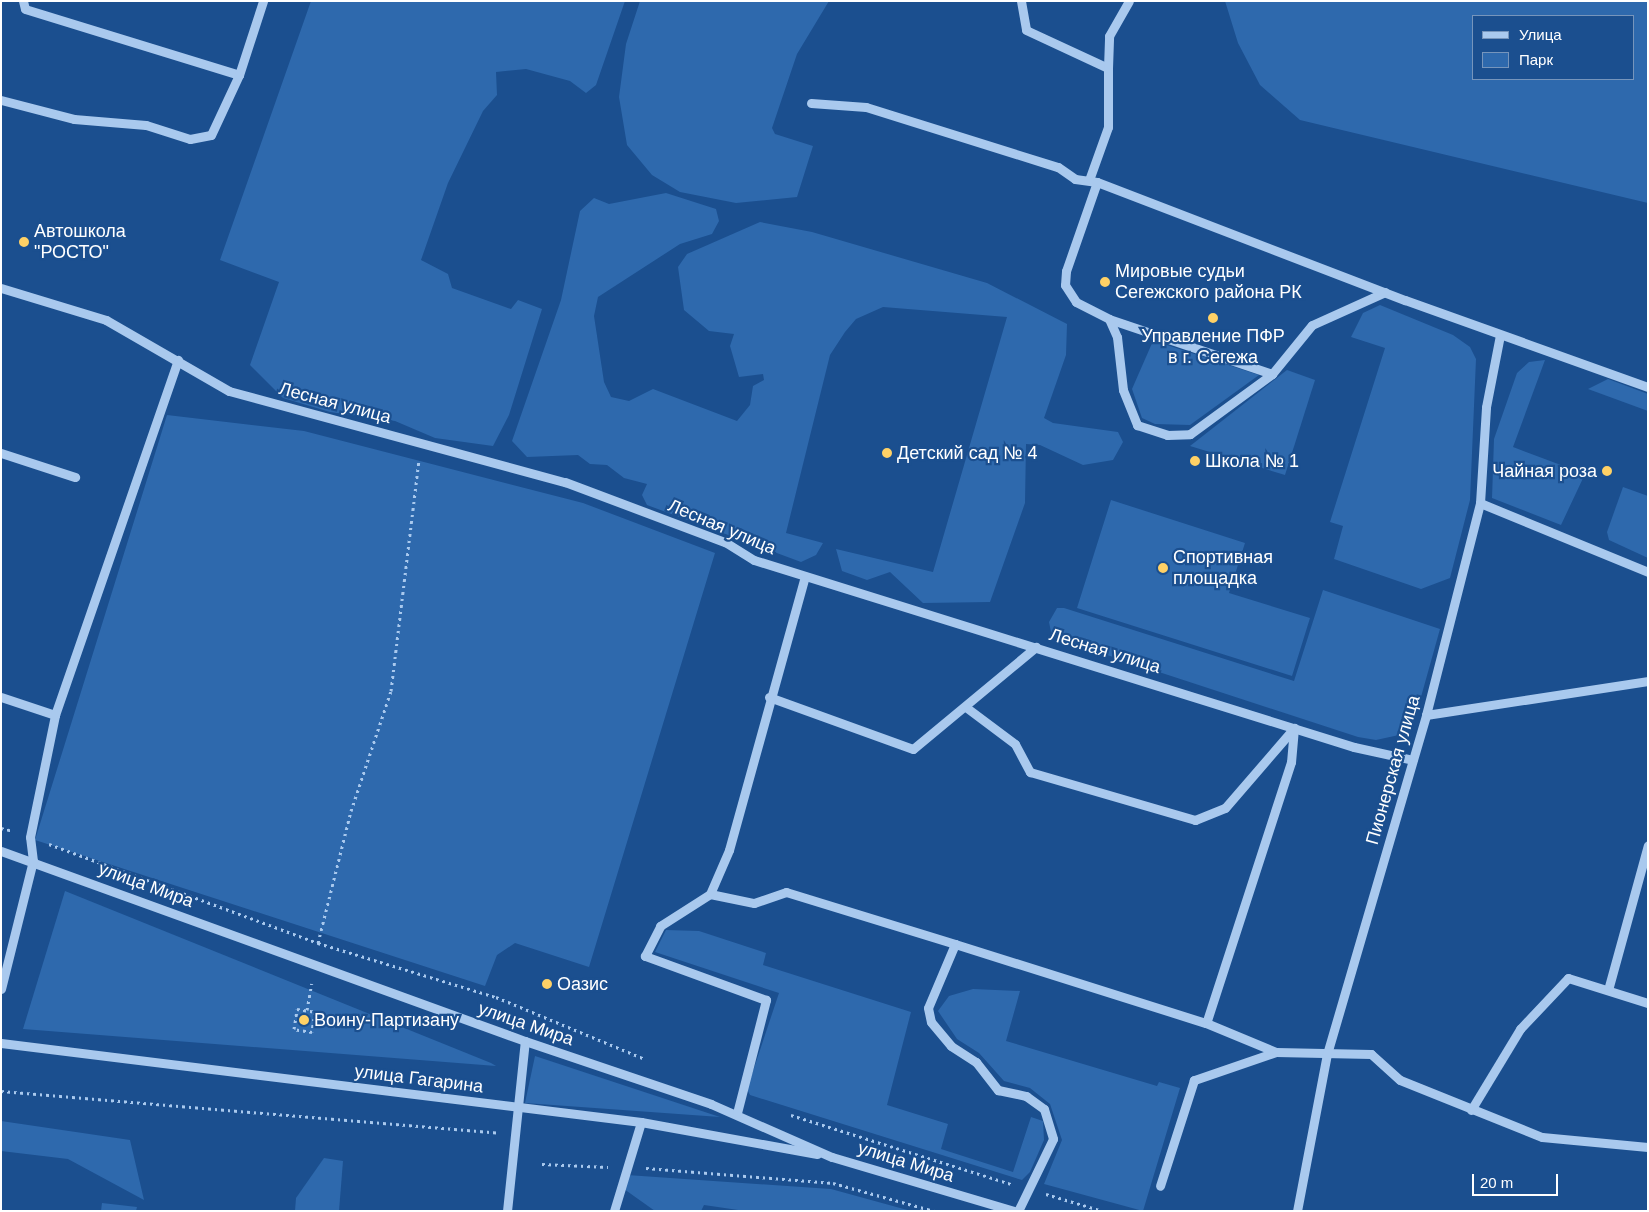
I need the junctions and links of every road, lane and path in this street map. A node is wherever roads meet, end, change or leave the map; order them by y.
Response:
1 (23, 1) edge
2 (263, 1) edge
3 (1021, 1) edge
4 (1129, 1) edge
5 (1108, 68) junction
6 (239, 75) junction
7 (1, 100) edge
8 (811, 103) dead end
9 (1093, 181) junction
10 (1, 288) edge
11 (1385, 292) junction
12 (1109, 319) junction
13 (1500, 335) junction
14 (178, 360) junction
15 (1272, 374) junction
16 (1648, 387) edge
17 (426, 443) junction
18 (1, 453) edge
19 (75, 478) dead end
20 (1480, 503) junction
21 (1648, 572) edge
22 (805, 576) junction
23 (1036, 647) junction
24 (1648, 681) edge
25 (1, 697) edge
26 (769, 698) junction
27 (967, 708) junction
28 (55, 715) junction
29 (1426, 715) junction
30 (1294, 728) junction
31 (1414, 760) junction
32 (1, 828) edge
33 (30, 837) junction
34 (1648, 845) edge
35 (1, 851) edge
36 (33, 861) junction
37 (710, 894) junction
38 (318, 943) junction
39 (955, 944) junction
40 (315, 965) junction
41 (1, 989) edge
42 (1608, 990) junction
43 (1648, 1003) edge
44 (306, 1010) junction
45 (1206, 1024) junction
46 (525, 1042) junction
47 (1, 1043) edge
48 (1276, 1052) junction
49 (1327, 1054) junction
50 (650, 1061) dead end
51 (1, 1091) edge
52 (518, 1107) junction
53 (1471, 1110) junction
54 (785, 1113) dead end
55 (737, 1114) junction
56 (641, 1122) junction
57 (507, 1134) dead end
58 (1648, 1148) edge
59 (832, 1157) junction
60 (542, 1164) dead end
61 (627, 1168) junction
62 (1160, 1186) dead end
63 (1030, 1189) junction
64 (507, 1211) edge
65 (614, 1211) edge
66 (934, 1211) edge
67 (1014, 1211) edge
68 (1018, 1211) edge
69 (1103, 1211) edge
70 (1297, 1211) edge

1 - 6 street
2 - 6 street
3 - 5 street
4 - 5 street
5 - 9 street
6 - 7 street
8 - 9 street
9 - 11 street
9 - 12 street
10 - 14 street, Лесная улица
11 - 13 street
11 - 15 street
12 - 15 street
12 - 15 street
13 - 16 street
13 - 20 street, Пионерская улица
14 - 17 street, Лесная улица
14 - 28 street
17 - 22 street, Лесная улица
17 - 38 path
18 - 19 street
20 - 21 street
20 - 29 street, Пионерская улица
22 - 23 street, Лесная улица
22 - 26 street
23 - 27 street
23 - 30 street, Лесная улица
24 - 29 street
25 - 28 street
26 - 27 street
26 - 37 street
27 - 30 street
28 - 33 street
29 - 31 street, Пионерская улица
30 - 31 street, Лесная улица
30 - 45 street
31 - 49 street, Пионерская улица
32 - 33 path
33 - 36 street
33 - 38 path
34 - 42 street
35 - 36 street, улица Мира
36 - 40 street, улица Мира
36 - 41 street
37 - 39 street
37 - 55 street
38 - 50 path
39 - 45 street
39 - 63 street
40 - 44 path
40 - 46 street, улица Мира
42 - 43 street
42 - 53 street
44 - 44 path
45 - 48 street
46 - 52 street
46 - 55 street, улица Мира
47 - 52 street, улица Гагарина
48 - 49 street
48 - 62 street
49 - 53 street
49 - 70 street, Пионерская улица
51 - 57 path
52 - 56 street, улица Гагарина
52 - 64 street
53 - 58 street
54 - 63 path
55 - 59 street, улица Мира
56 - 59 street, улица Гагарина
56 - 61 street
59 - 67 street, улица Мира
60 - 61 path
61 - 65 street
61 - 66 path
63 - 68 street
63 - 69 path

